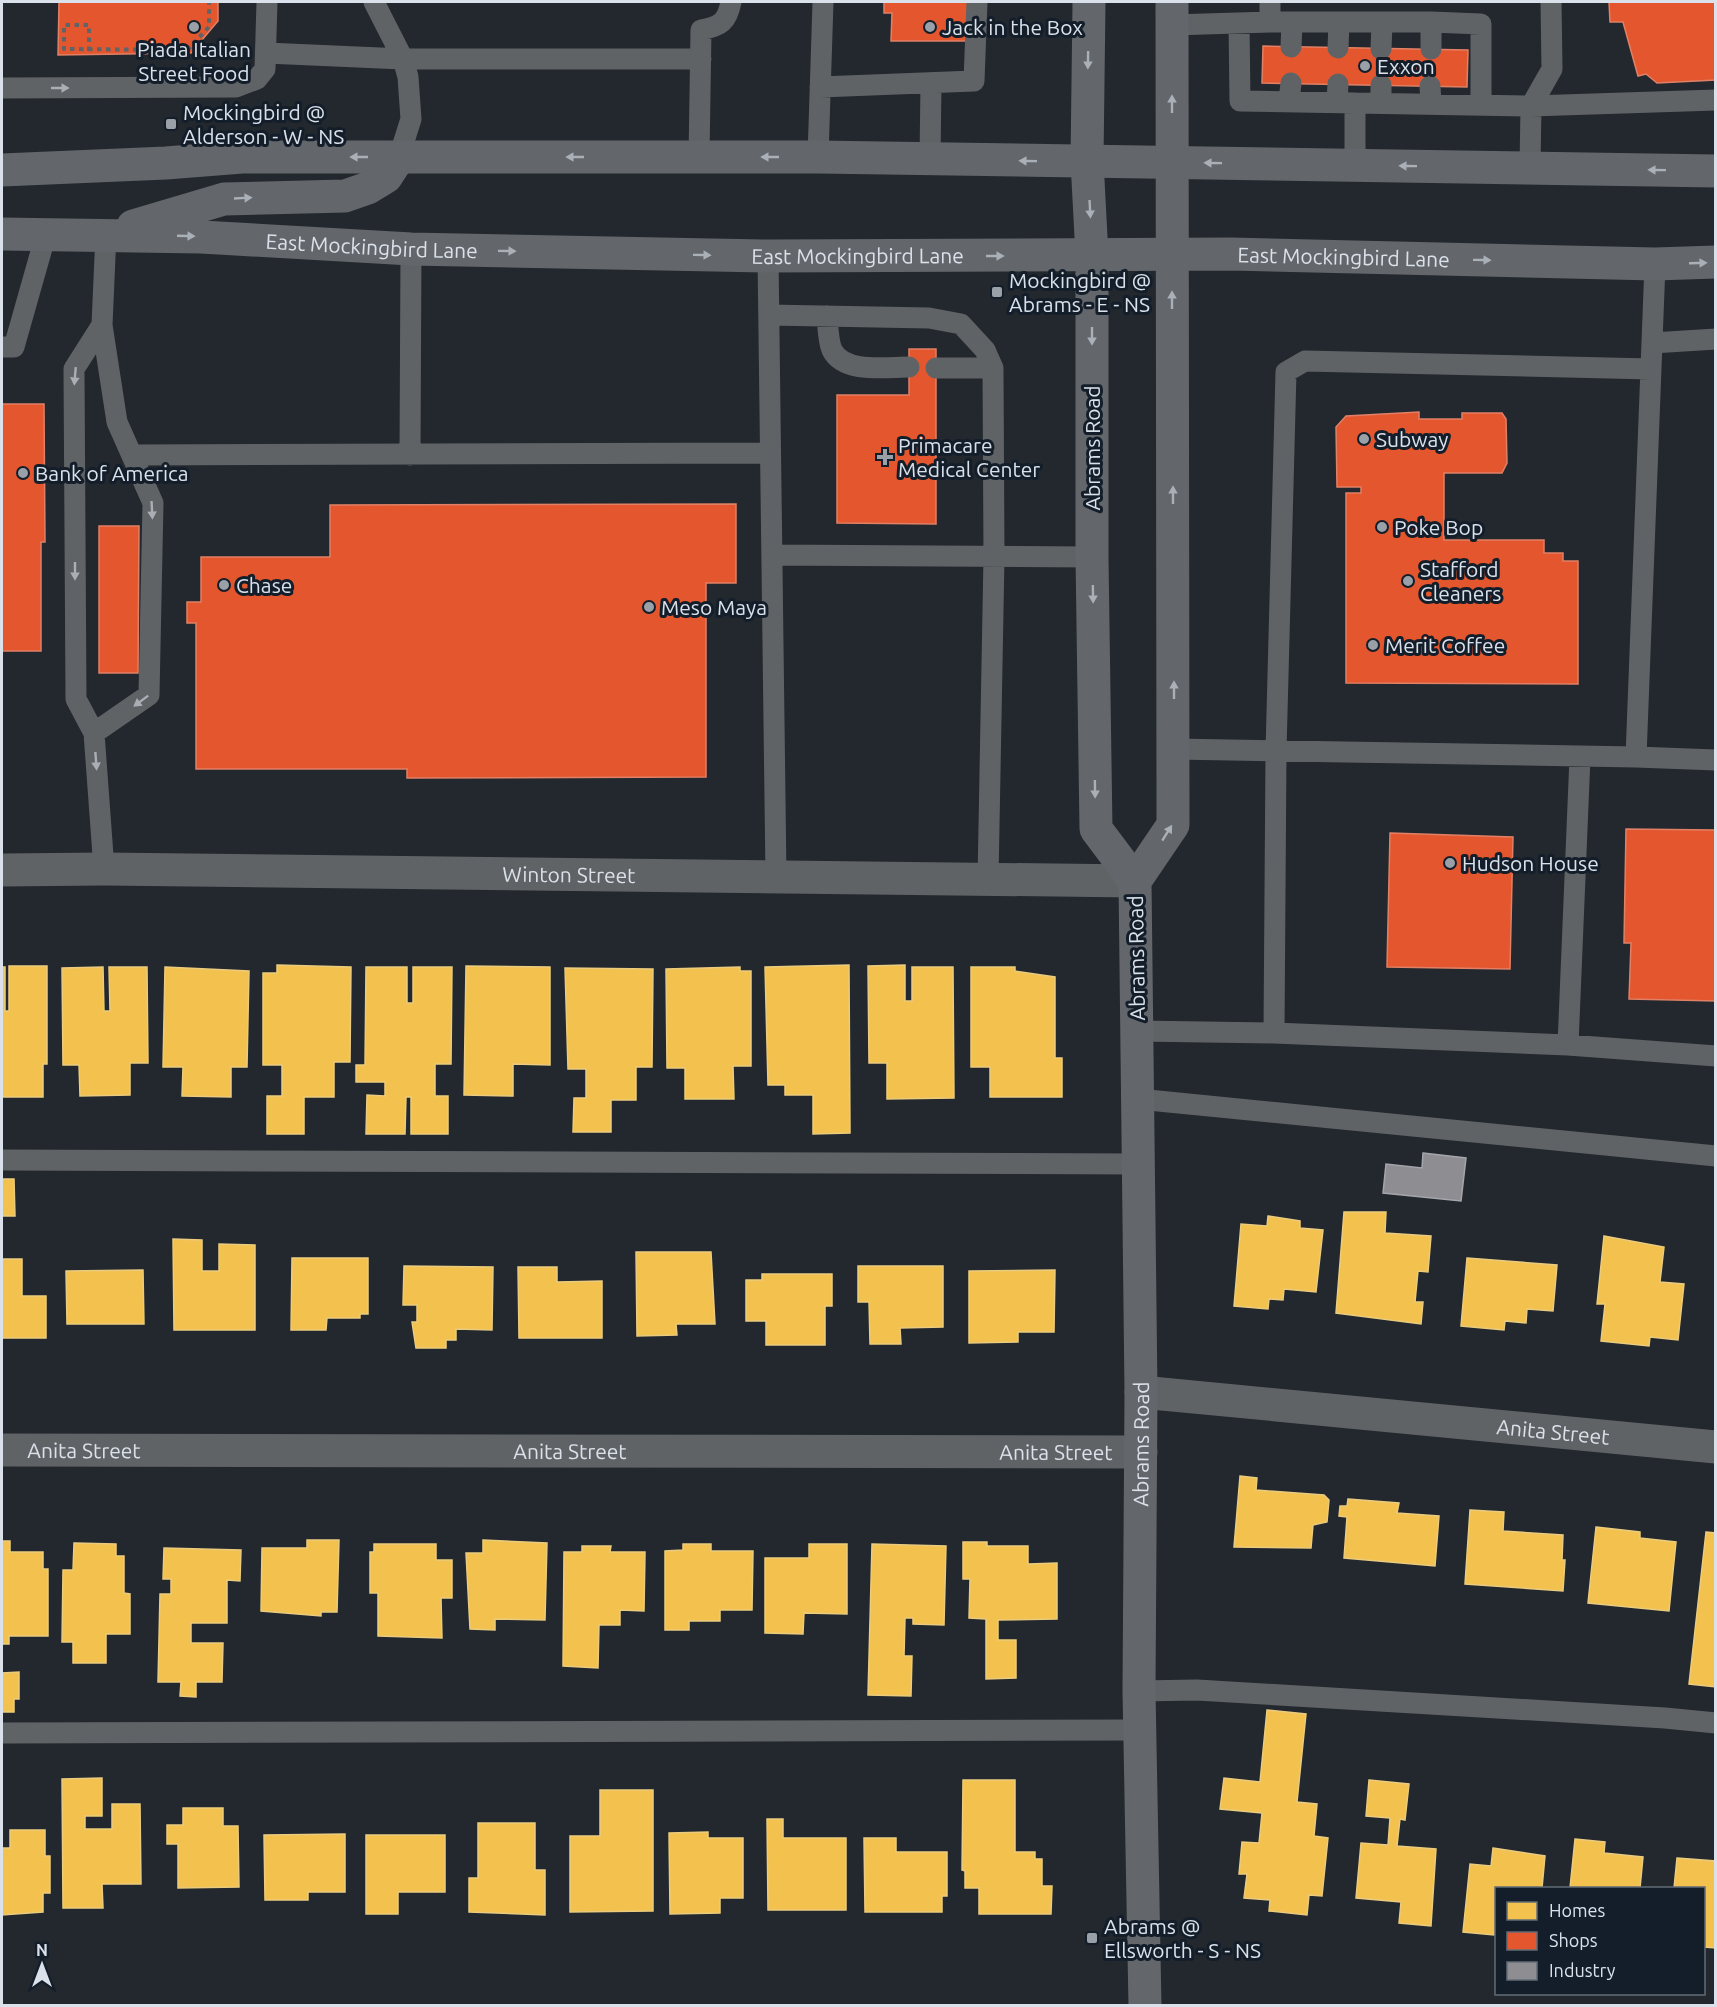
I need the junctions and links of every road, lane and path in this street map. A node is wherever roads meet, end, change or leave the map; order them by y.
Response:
1 (209, 2) edge
2 (267, 2) edge
3 (374, 2) edge
4 (732, 2) edge
5 (823, 2) edge
6 (977, 2) edge
7 (1089, 2) edge
8 (1551, 2) edge
9 (1270, 12) edge
10 (1172, 13) edge
11 (1431, 22) junction
12 (1239, 23) junction
13 (1292, 23) junction
14 (1339, 23) junction
15 (1382, 23) junction
16 (1291, 47) dead end
17 (1338, 48) dead end
18 (1381, 49) dead end
19 (1431, 49) dead end
20 (89, 51) dead end
21 (266, 53) junction
22 (403, 59) junction
23 (701, 59) junction
24 (931, 83) junction
25 (820, 87) junction
26 (2, 88) edge
27 (1343, 96) junction
28 (1716, 100) edge
29 (1481, 105) junction
30 (1531, 106) junction
31 (399, 157) junction
32 (699, 157) junction
33 (818, 157) junction
34 (930, 159) junction
35 (1087, 161) junction
36 (1172, 163) junction
37 (1355, 165) junction
38 (1530, 167) junction
39 (2, 170) edge
40 (1716, 171) edge
41 (2, 234) edge
42 (46, 234) junction
43 (106, 234) junction
44 (411, 249) junction
45 (1172, 254) junction
46 (768, 256) junction
47 (1092, 256) junction
48 (1716, 262) edge
49 (1655, 264) junction
50 (769, 315) junction
51 (827, 316) junction
52 (102, 325) junction
53 (1716, 339) edge
54 (1652, 343) junction
55 (2, 347) edge
56 (909, 367) dead end
57 (936, 368) dead end
58 (993, 368) junction
59 (1651, 369) junction
60 (770, 453) junction
61 (133, 455) junction
62 (410, 455) junction
63 (771, 555) junction
64 (994, 557) junction
65 (1092, 557) junction
66 (94, 734) junction
67 (1174, 749) junction
68 (1276, 751) junction
69 (1580, 757) junction
70 (1636, 758) junction
71 (1716, 760) edge
72 (104, 869) junction
73 (2, 870) edge
74 (776, 878) junction
75 (988, 880) junction
76 (1135, 881) junction
77 (1137, 1032) junction
78 (1274, 1034) junction
79 (1568, 1045) junction
80 (1716, 1056) edge
81 (1138, 1099) junction
82 (1716, 1156) edge
83 (2, 1160) edge
84 (1140, 1164) junction
85 (1141, 1392) junction
86 (1716, 1447) edge
87 (2, 1450) edge
88 (1141, 1452) junction
89 (1139, 1691) junction
90 (1716, 1723) edge
91 (1140, 1730) junction
92 (2, 1732) edge
93 (1145, 2006) edge

1 - 20 path
2 - 21 lane
3 - 22 lane
4 - 23 lane
5 - 25 lane
6 - 24 lane
7 -> 35 main road, Abrams Road
8 - 30 lane
9 - 12 lane
9 - 13 lane
10 - 12 lane
36 -> 10 main road, Abrams Road
11 - 15 lane
11 - 19 lane
11 - 29 lane
12 - 27 lane
13 - 14 lane
13 - 16 lane
14 - 15 lane
14 - 17 lane
15 - 18 lane
21 - 22 lane
26 -> 21 lane
22 - 23 lane
22 - 31 lane
23 - 32 lane
24 - 25 lane
24 - 34 lane
25 - 33 lane
27 - 29 lane
27 - 37 lane
28 - 30 lane
29 - 30 lane
30 - 38 lane
32 -> 31 main road
31 -> 39 main road
43 -> 31 main road
33 -> 32 main road
33 - 34 main road
35 -> 34 main road
35 - 36 main road
35 -> 47 main road, Abrams Road
37 -> 36 main road
36 - 45 main road, Abrams Road
38 -> 37 main road
40 -> 38 main road
41 - 42 main road, East Mockingbird Lane
42 - 43 main road, East Mockingbird Lane
42 - 55 lane
43 -> 44 main road, East Mockingbird Lane
43 - 52 lane
44 -> 46 main road, East Mockingbird Lane
44 - 62 lane
45 - 47 main road, East Mockingbird Lane
45 -> 49 main road, East Mockingbird Lane
67 -> 45 main road, Abrams Road
46 -> 47 main road, East Mockingbird Lane
46 - 50 lane
47 -> 65 main road, Abrams Road
49 -> 48 main road, East Mockingbird Lane
49 - 54 lane
50 - 51 lane
50 - 60 lane
51 - 56 lane
51 - 58 lane
52 - 61 lane
52 -> 66 lane
53 - 54 lane
54 - 59 lane
57 - 58 lane
58 - 64 lane
59 - 68 lane
59 - 70 lane
60 - 62 lane
60 - 63 lane
61 - 62 lane
61 -> 66 lane
63 - 64 lane
63 - 74 lane
64 - 65 lane
64 - 75 lane
65 -> 76 main road, Abrams Road
66 -> 72 lane
67 - 68 lane
76 -> 67 main road, Abrams Road
68 - 69 lane
68 - 78 lane
69 - 70 lane
69 - 79 lane
70 - 71 lane
72 - 73 street, Winton Street
72 - 74 street, Winton Street
74 - 75 street, Winton Street
75 - 76 street, Winton Street
76 - 77 main road, Abrams Road
77 - 78 lane
77 - 81 main road, Abrams Road
78 - 79 lane
79 - 80 lane
81 - 82 lane
81 - 84 main road, Abrams Road
83 - 84 lane
84 - 85 main road, Abrams Road
85 - 86 street, Anita Street
85 - 88 main road, Abrams Road
87 - 88 street, Anita Street
88 - 89 main road, Abrams Road
89 - 90 lane
89 - 91 main road, Abrams Road
91 - 92 lane
91 - 93 main road, Abrams Road

